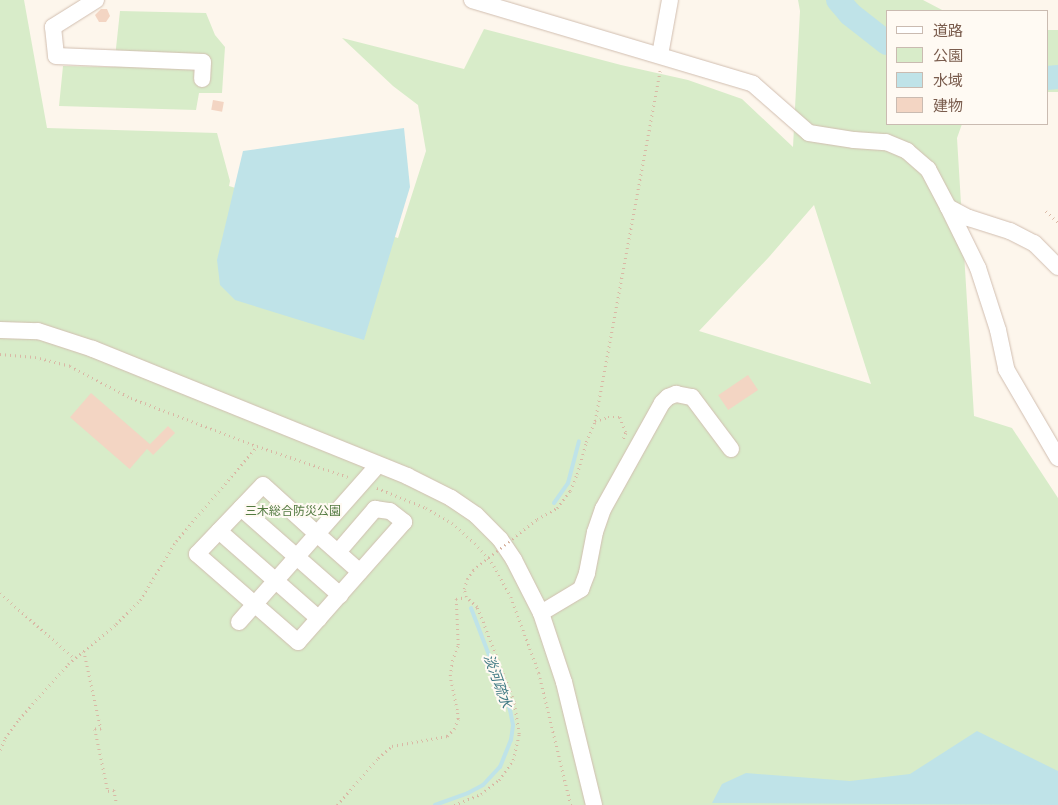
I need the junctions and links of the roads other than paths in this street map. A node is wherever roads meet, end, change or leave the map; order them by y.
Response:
1 (96, 0) edge
2 (472, 0) edge
3 (670, 0) edge
4 (660, 55) junction
5 (202, 79) dead end
6 (948, 207) junction
7 (1058, 267) edge
8 (0, 330) edge
9 (732, 450) dead end
10 (1058, 458) edge
11 (378, 465) junction
12 (241, 508) junction
13 (219, 531) junction
14 (317, 534) junction
15 (338, 552) junction
16 (297, 557) junction
17 (360, 572) junction
18 (276, 581) junction
19 (340, 595) junction
20 (255, 604) junction
21 (541, 613) junction
22 (319, 619) junction
23 (239, 622) dead end
24 (594, 805) edge

1 - 5 street
2 - 4 street
3 - 4 street
4 - 6 street
6 - 7 street
6 - 10 street
8 - 11 street
9 - 21 street
11 - 14 street
11 - 21 street
12 - 13 street
12 - 14 street
12 - 16 street
13 - 18 street
13 - 20 street
14 - 15 street
14 - 16 street
15 - 17 street
15 - 17 street
16 - 18 street
16 - 19 street
17 - 19 street
18 - 20 street
18 - 22 street
19 - 22 street
20 - 22 street
20 - 23 street
21 - 24 street

